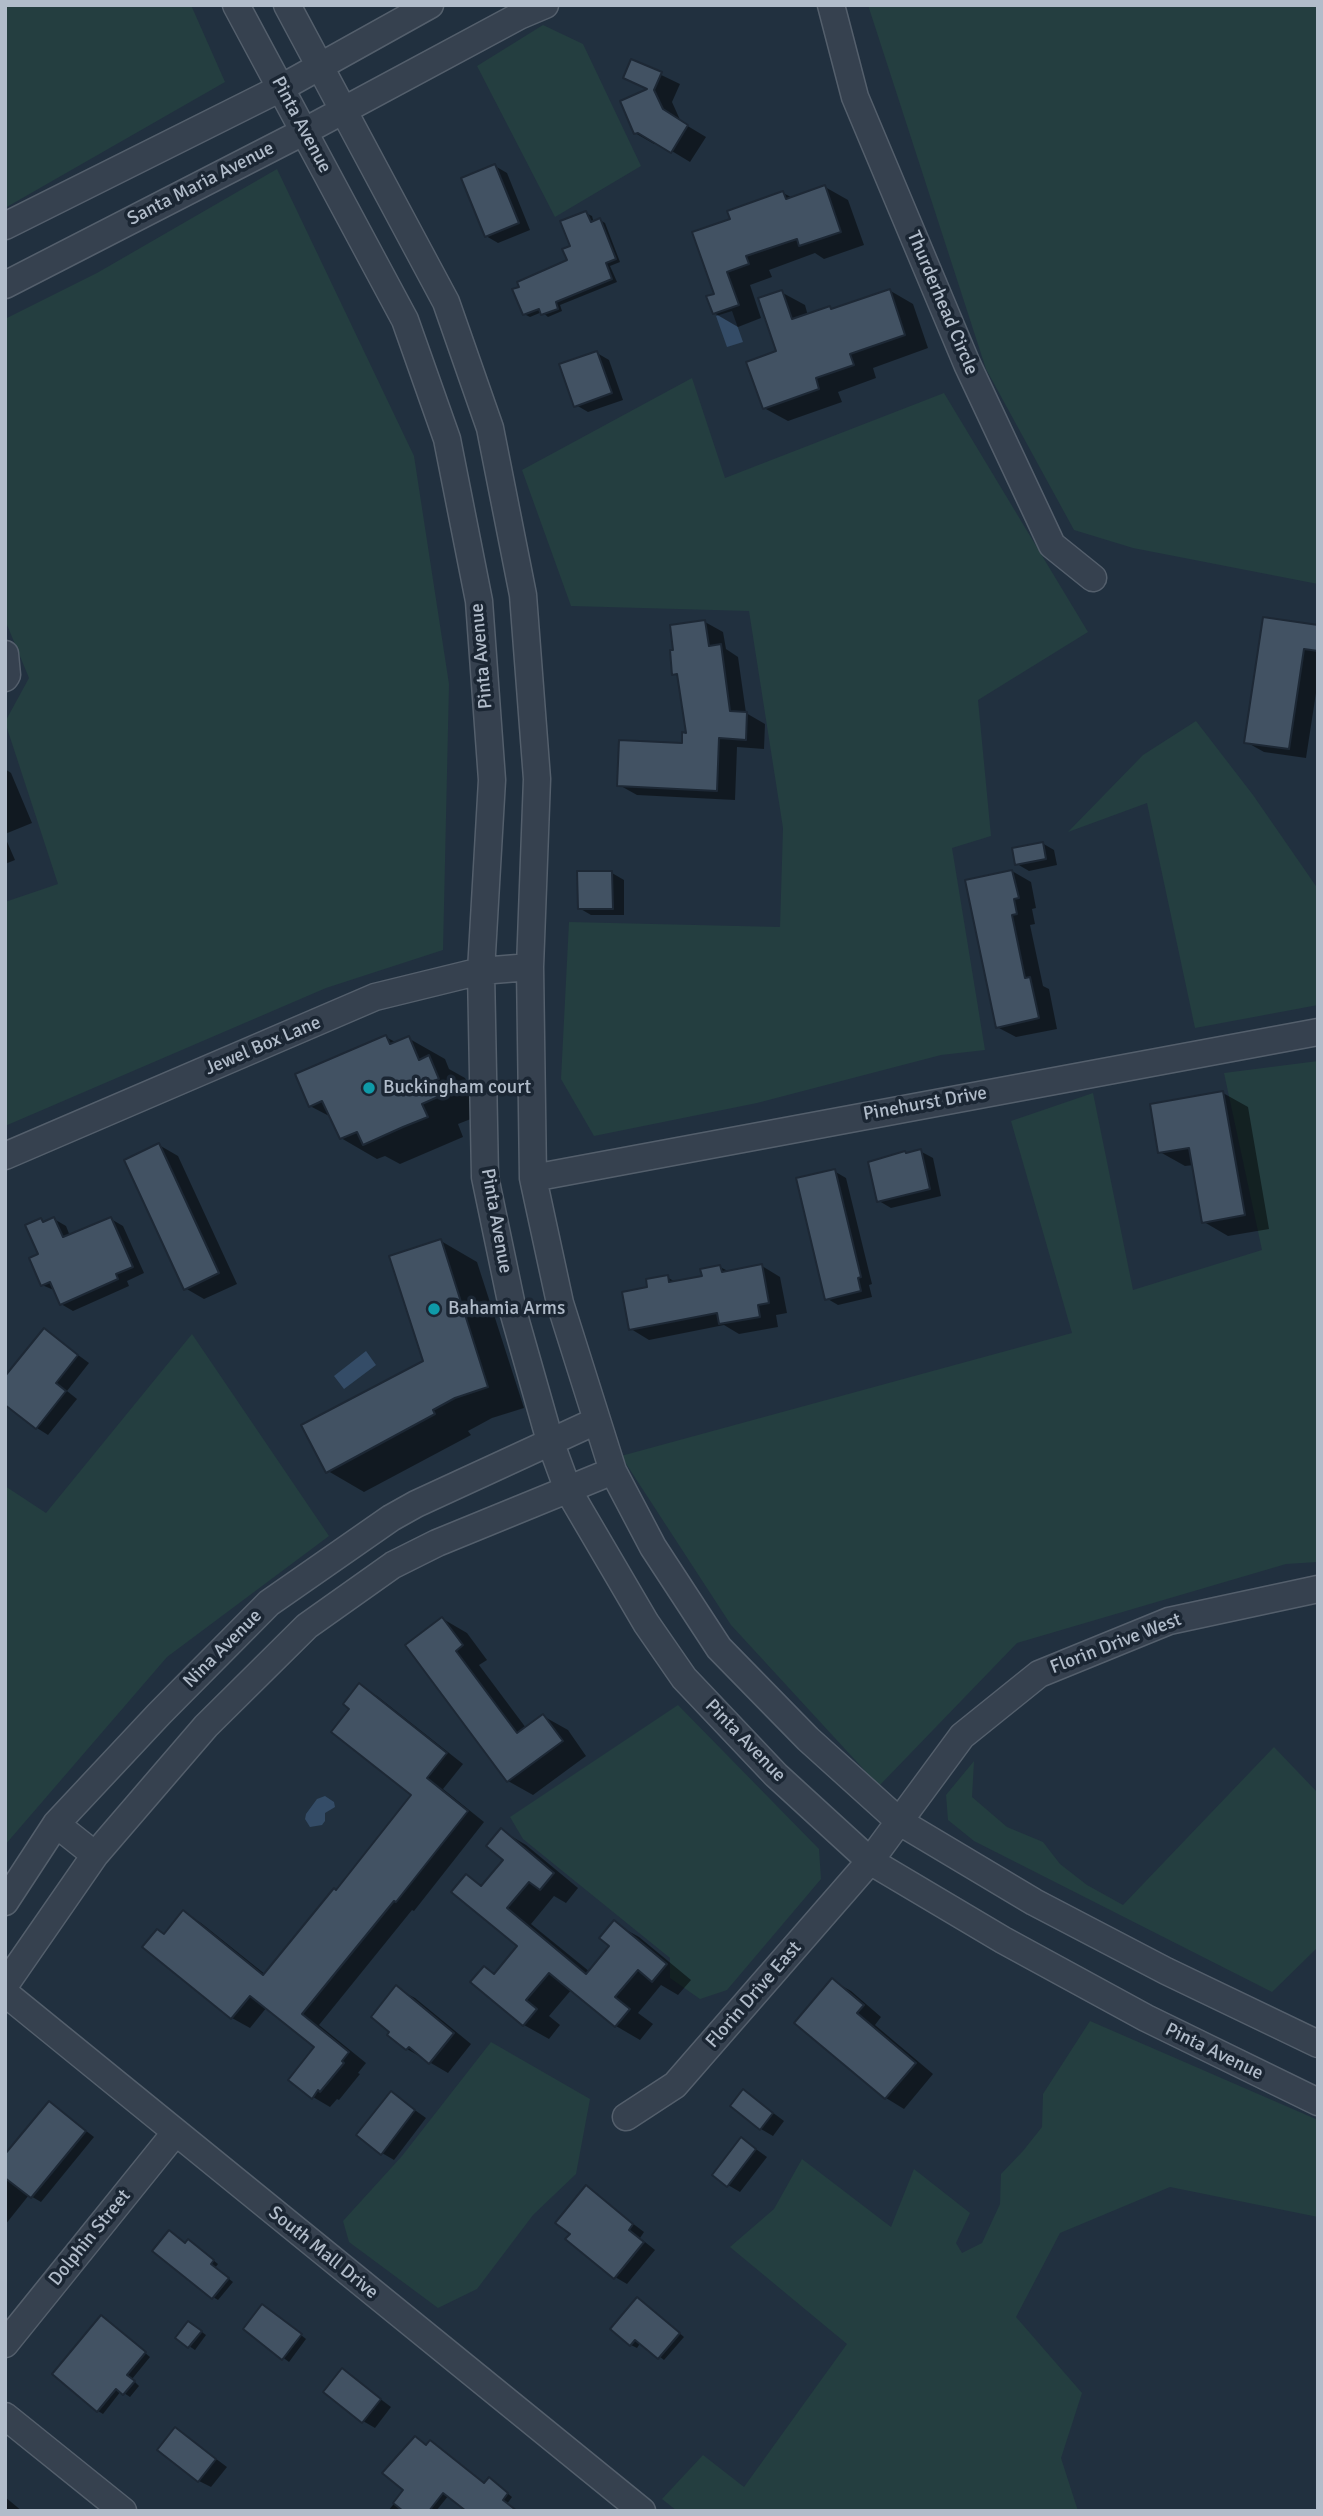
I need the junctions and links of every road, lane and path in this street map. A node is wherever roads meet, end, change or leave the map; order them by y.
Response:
1 (236, 5) edge
2 (287, 5) edge
3 (430, 5) edge
4 (545, 5) edge
5 (831, 5) edge
6 (320, 66) junction
7 (281, 88) junction
8 (344, 110) junction
9 (305, 131) junction
10 (5, 226) edge
11 (5, 285) edge
12 (1093, 578) dead end
13 (523, 595) junction
14 (479, 601) junction
15 (5, 654) edge
16 (5, 678) edge
17 (530, 967) junction
18 (481, 971) junction
19 (1318, 1032) edge
20 (5, 1156) edge
21 (533, 1178) junction
22 (596, 1420) junction
23 (550, 1441) junction
24 (613, 1471) junction
25 (568, 1490) junction
26 (416, 1504) junction
27 (437, 1543) junction
28 (1318, 1589) edge
29 (900, 1822) junction
30 (56, 1824) junction
31 (95, 1855) junction
32 (870, 1861) junction
33 (5, 1902) edge
34 (5, 1984) edge
35 (5, 1993) edge
36 (1318, 2044) edge
37 (1318, 2102) edge
38 (626, 2117) dead end
39 (175, 2133) junction
40 (5, 2344) edge
41 (5, 2416) edge
42 (123, 2511) edge
43 (642, 2511) edge

1 - 7 street, Pinta Avenue
2 - 6 street
3 - 6 street
4 - 8 street, Santa Maria Avenue
5 - 12 street, Thurderhead Circle
6 - 7 street
6 - 8 street
7 - 9 street, Pinta Avenue
7 - 10 street
8 - 9 street, Santa Maria Avenue
8 - 13 street
9 - 11 street, Santa Maria Avenue
9 - 14 street, Pinta Avenue
13 - 14 street
13 - 17 street
14 - 18 street, Pinta Avenue
15 - 16 street
17 - 18 street, Jewel Box Lane
17 - 21 street
18 - 20 street, Jewel Box Lane
18 - 23 street, Pinta Avenue
19 - 21 street, Pinehurst Drive
21 - 22 street
22 - 23 street, Nina Avenue
22 - 24 street
23 - 25 street, Pinta Avenue
23 - 26 street, Nina Avenue
24 - 25 street
24 - 29 street
25 - 27 street
25 - 32 street, Pinta Avenue
26 - 27 street
26 - 30 street, Nina Avenue
27 - 31 street
28 - 29 street, Florin Drive West
29 - 32 street, Florin Drive West
29 - 36 street
30 - 31 street
30 - 33 street, Nina Avenue
31 - 34 street
32 - 37 street, Pinta Avenue
32 - 38 street, Florin Drive East
35 - 39 street, South Mall Drive
39 - 40 street, Dolphin Street
39 - 43 street, South Mall Drive
41 - 42 street

